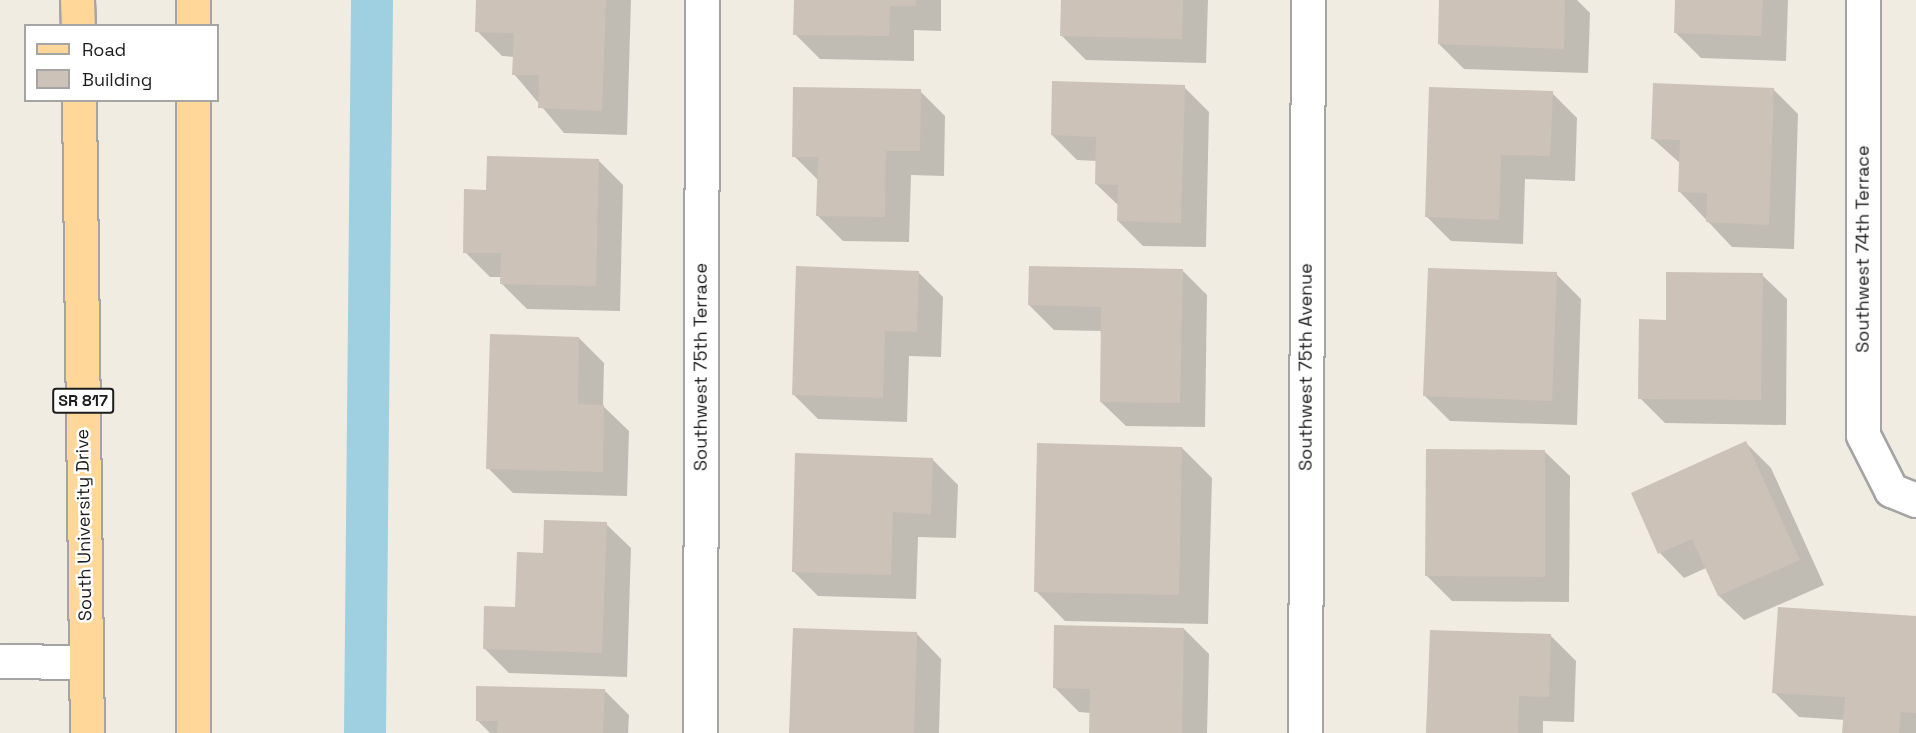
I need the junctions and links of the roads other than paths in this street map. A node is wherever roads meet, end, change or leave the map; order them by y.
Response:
1 (77, 0) edge
2 (193, 0) edge
3 (702, 0) edge
4 (1308, 0) edge
5 (1863, 0) edge
6 (78, 24) edge
7 (193, 24) edge
8 (79, 102) edge
9 (193, 102) edge
10 (1904, 495) edge
11 (0, 661) edge
12 (86, 662) junction
13 (87, 733) edge
14 (193, 733) edge
15 (700, 733) edge
16 (1305, 733) edge

1 - 6 main road
2 - 7 main road
3 - 15 street, Southwest 75th Terrace
4 - 16 street, Southwest 75th Avenue
5 - 10 street, Southwest 74th Terrace
8 - 12 main road, South University Drive / SR 817
9 - 14 main road
11 - 12 street
12 - 13 main road, South University Drive / SR 817

